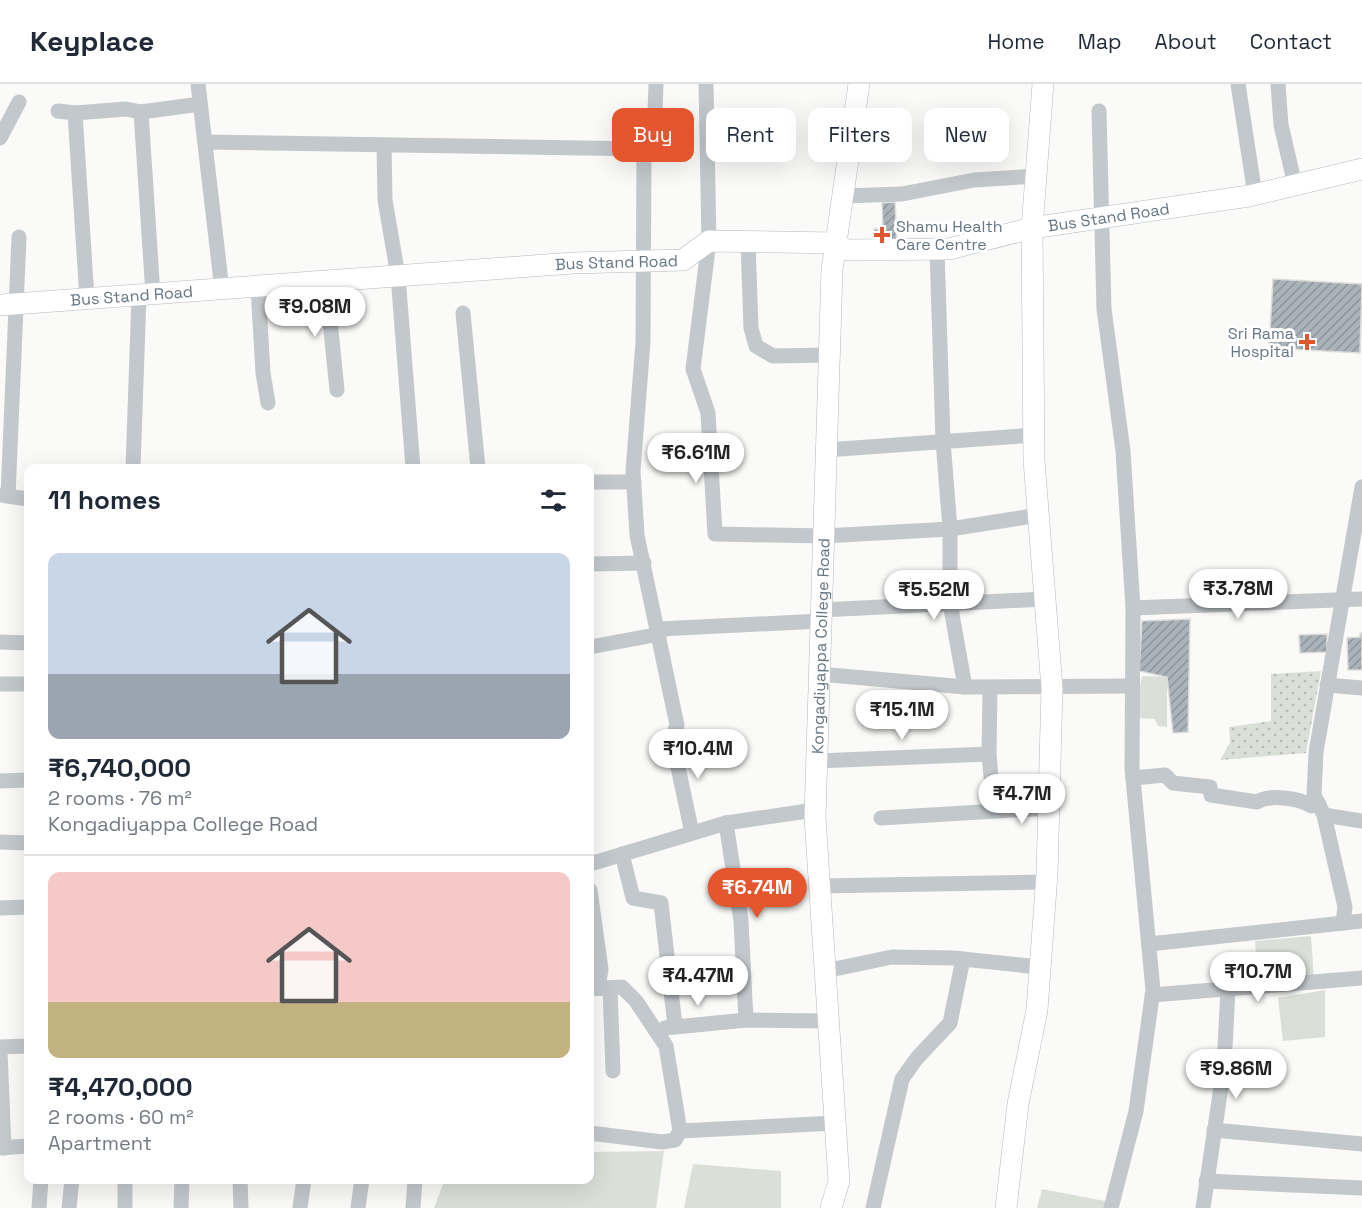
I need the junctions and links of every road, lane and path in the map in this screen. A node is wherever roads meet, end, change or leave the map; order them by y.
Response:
1 (198, 84) edge
2 (657, 84) edge
3 (705, 84) edge
4 (1043, 84) edge
5 (1238, 84) edge
6 (1278, 84) edge
7 (857, 85) edge
8 (19, 102) dead end
9 (200, 104) junction
10 (656, 108) edge
11 (58, 111) dead end
12 (1099, 111) dead end
13 (141, 112) junction
14 (75, 113) junction
15 (0, 138) edge
16 (205, 142) junction
17 (384, 145) junction
18 (612, 149) edge
19 (644, 162) edge
20 (1362, 169) edge
21 (1036, 176) junction
22 (1295, 185) junction
23 (1256, 195) junction
24 (843, 196) junction
25 (1100, 220) junction
26 (1032, 228) junction
27 (19, 237) dead end
28 (709, 241) junction
29 (748, 242) junction
30 (836, 243) junction
31 (937, 249) junction
32 (644, 261) junction
33 (398, 276) junction
34 (326, 281) junction
35 (258, 287) junction
36 (222, 290) junction
37 (146, 296) junction
38 (87, 300) junction
39 (9, 305) edge
40 (463, 313) dead end
41 (830, 355) junction
42 (337, 390) dead end
43 (268, 403) dead end
44 (1034, 435) junction
45 (943, 441) junction
46 (826, 450) junction
47 (133, 464) edge
48 (413, 464) edge
49 (478, 464) edge
50 (594, 482) edge
51 (634, 482) junction
52 (1362, 486) edge
53 (4, 495) edge
54 (24, 498) edge
55 (1039, 515) junction
56 (950, 529) junction
57 (824, 536) junction
58 (1357, 539) edge
59 (644, 563) junction
60 (594, 564) edge
61 (1045, 598) junction
62 (1342, 599) junction
63 (1362, 599) edge
64 (950, 603) junction
65 (1133, 608) junction
66 (821, 615) junction
67 (659, 632) junction
68 (0, 642) edge
69 (24, 643) edge
70 (594, 646) edge
71 (819, 674) junction
72 (0, 684) edge
73 (24, 684) edge
74 (1327, 685) junction
75 (1132, 686) junction
76 (965, 687) junction
77 (990, 688) junction
78 (1052, 688) junction
79 (1362, 688) edge
80 (989, 754) junction
81 (817, 762) junction
82 (1133, 778) junction
83 (24, 780) edge
84 (0, 781) edge
85 (1049, 808) junction
86 (815, 810) junction
87 (994, 810) junction
88 (1321, 810) junction
89 (881, 818) dead end
90 (1362, 820) edge
91 (726, 823) junction
92 (692, 833) junction
93 (0, 842) edge
94 (24, 843) edge
95 (622, 854) junction
96 (594, 863) edge
97 (1046, 882) junction
98 (819, 886) junction
99 (24, 907) edge
100 (0, 908) edge
101 (594, 919) edge
102 (1362, 921) edge
103 (1343, 923) junction
104 (1149, 944) junction
105 (963, 959) junction
106 (1039, 968) junction
107 (825, 971) junction
108 (1362, 978) edge
109 (599, 988) edge
110 (1228, 989) junction
111 (1152, 994) junction
112 (746, 1020) junction
113 (828, 1021) junction
114 (675, 1026) junction
115 (653, 1029) junction
116 (24, 1046) edge
117 (0, 1047) edge
118 (0, 1052) edge
119 (613, 1071) dead end
120 (835, 1123) junction
121 (1214, 1130) junction
122 (680, 1131) junction
123 (594, 1134) edge
124 (1362, 1144) edge
125 (24, 1146) edge
126 (2, 1148) edge
127 (1206, 1181) junction
128 (41, 1184) edge
129 (71, 1184) edge
130 (125, 1184) edge
131 (182, 1184) edge
132 (240, 1184) edge
133 (303, 1184) edge
134 (361, 1184) edge
135 (415, 1184) edge
136 (1362, 1188) edge
137 (39, 1208) edge
138 (69, 1208) edge
139 (125, 1208) edge
140 (181, 1208) edge
141 (241, 1208) edge
142 (300, 1208) edge
143 (358, 1208) edge
144 (413, 1208) edge
145 (831, 1208) edge
146 (873, 1208) edge
147 (1006, 1208) edge
148 (1111, 1208) edge
149 (1203, 1208) edge

1 - 9 street
2 - 10 street
3 - 28 street
4 - 21 street
5 - 23 street
6 - 22 street
7 - 24 street, Kongadiyappa College Road
8 - 15 street
9 - 13 street
9 - 16 street
11 - 14 street
12 - 25 street
13 - 14 street
13 - 37 street
14 - 38 street
16 - 17 street
16 - 36 street
17 - 18 street
17 - 33 street
19 - 32 street
20 - 22 street, Bus Stand Road
21 - 24 street
21 - 26 street
22 - 23 street, Bus Stand Road
23 - 25 street, Bus Stand Road
24 - 30 street, Kongadiyappa College Road
25 - 26 street, Bus Stand Road
25 - 65 street
26 - 31 street, Bus Stand Road
26 - 44 street
27 - 39 street
28 - 29 street, Bus Stand Road
28 - 32 street, Bus Stand Road
28 - 57 street
29 - 30 street, Bus Stand Road
29 - 41 street
30 - 31 street, Bus Stand Road
30 - 41 street, Kongadiyappa College Road
31 - 45 street
32 - 33 street, Bus Stand Road
32 - 51 street
33 - 34 street, Bus Stand Road
33 - 48 street
34 - 35 street, Bus Stand Road
34 - 42 street
35 - 36 street, Bus Stand Road
35 - 43 street
36 - 37 street, Bus Stand Road
37 - 38 street, Bus Stand Road
37 - 47 street
38 - 39 street, Bus Stand Road
39 - 53 street
40 - 49 street
41 - 46 street, Kongadiyappa College Road
44 - 45 street
44 - 55 street
45 - 46 street
45 - 56 street
46 - 57 street, Kongadiyappa College Road
50 - 51 street
51 - 59 street
52 - 58 street
53 - 54 street
55 - 56 street
55 - 61 street
56 - 57 street
56 - 64 street
57 - 66 street, Kongadiyappa College Road
58 - 62 street
59 - 60 street
59 - 67 street
61 - 64 street
61 - 78 street
62 - 63 street
62 - 65 street
62 - 74 street
64 - 66 street
64 - 76 street
65 - 75 street
66 - 67 street
66 - 71 street, Kongadiyappa College Road
67 - 70 street
67 - 92 street
68 - 69 street
71 - 76 street
71 - 81 street, Kongadiyappa College Road
72 - 73 street
74 - 79 street
74 - 88 street
75 - 78 street
75 - 82 street
76 - 77 street
77 - 78 street
77 - 80 street
78 - 85 street
80 - 81 street
80 - 87 street
81 - 86 street, Kongadiyappa College Road
82 - 88 street
82 - 104 street
83 - 84 street
85 - 87 street
85 - 97 street
86 - 91 street
86 - 98 street, Kongadiyappa College Road
87 - 89 street
88 - 90 street
88 - 103 street
91 - 92 street
91 - 112 street
92 - 95 street
93 - 94 street
95 - 96 street
95 - 114 street
97 - 98 street
97 - 106 street
98 - 107 street, Kongadiyappa College Road
99 - 100 street
101 - 109 street
102 - 103 street
103 - 104 street
104 - 111 street
105 - 106 street
105 - 107 street
105 - 146 street
106 - 147 street
107 - 113 street, Kongadiyappa College Road
108 - 110 street
109 - 115 street
109 - 119 street
110 - 111 street
110 - 121 street
111 - 148 street
112 - 113 street
112 - 114 street
113 - 120 street, Kongadiyappa College Road
114 - 115 street
115 - 122 street
116 - 117 street
118 - 126 street
120 - 122 street
120 - 145 street, Kongadiyappa College Road
121 - 124 street
121 - 127 street
122 - 123 street
125 - 126 street
127 - 136 street
127 - 149 street
128 - 137 street
129 - 138 street
130 - 139 street
131 - 140 street
132 - 141 street
133 - 142 street
134 - 143 street
135 - 144 street

